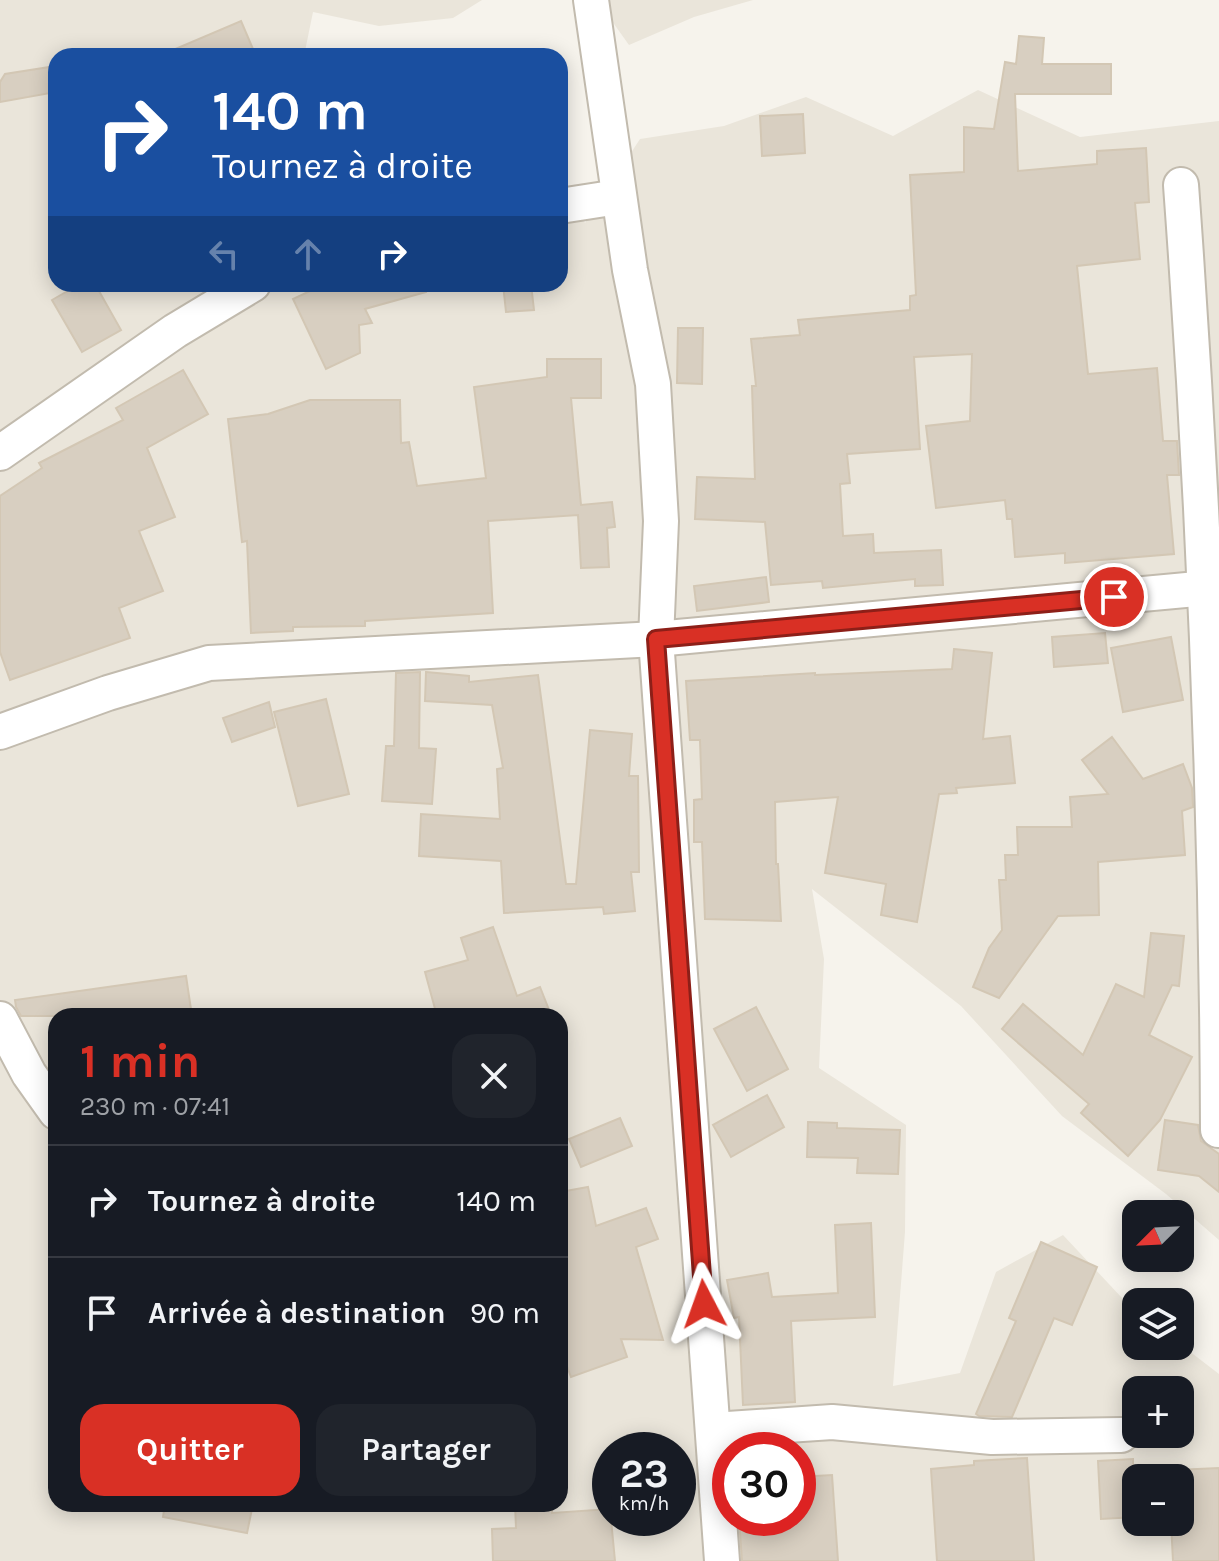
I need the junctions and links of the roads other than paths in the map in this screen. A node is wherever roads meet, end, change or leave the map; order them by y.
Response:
1 (591, 0) edge
2 (1181, 185) dead end
3 (618, 197) junction
4 (568, 205) edge
5 (240, 292) edge
6 (0, 453) edge
7 (1212, 588) edge
8 (656, 639) junction
9 (0, 732) edge
10 (0, 1019) edge
11 (1218, 1060) edge
12 (48, 1101) edge
13 (1218, 1130) edge
14 (713, 1430) junction
15 (1121, 1435) dead end
16 (722, 1561) edge

1 - 3 street
2 - 7 street
3 - 4 street
3 - 8 street
5 - 6 street
7 - 8 street
7 - 11 street
8 - 9 street
8 - 14 street
10 - 12 street
11 - 13 street
14 - 15 street
14 - 16 street

